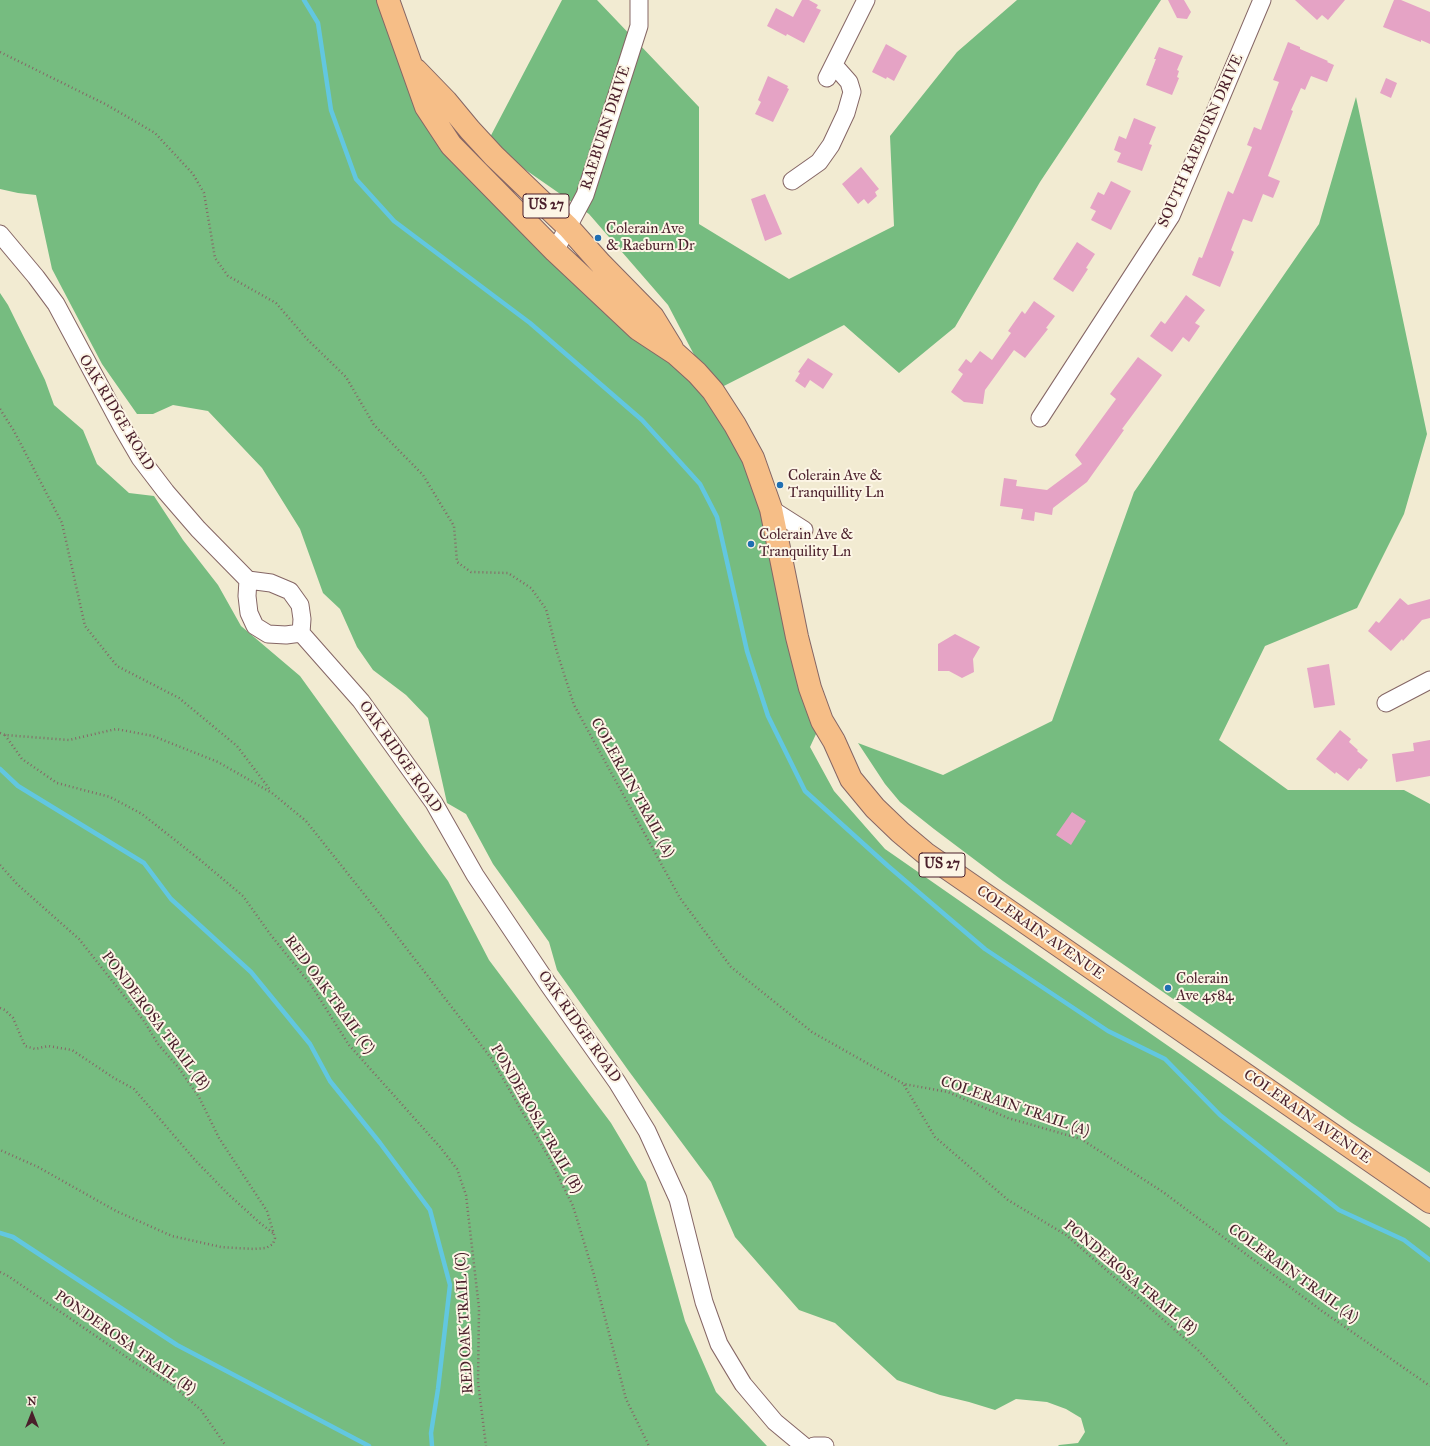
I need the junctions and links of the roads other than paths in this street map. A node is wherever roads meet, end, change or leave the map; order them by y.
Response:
1 (388, 0) edge
2 (638, 0) edge
3 (866, 0) edge
4 (1262, 0) edge
5 (410, 64) junction
6 (792, 181) dead end
7 (568, 227) junction
8 (0, 234) edge
9 (555, 251) junction
10 (676, 354) junction
11 (1040, 418) dead end
12 (771, 509) junction
13 (804, 530) dead end
14 (248, 580) junction
15 (301, 633) junction
16 (1430, 680) edge
17 (1386, 703) dead end
18 (1430, 1202) edge
19 (804, 1446) edge
20 (814, 1446) edge
21 (825, 1446) edge

1 - 5 main road, COLERAIN AVENUE / US 27
2 - 7 street, RAEBURN DRIVE
3 - 6 street
4 - 11 street, SOUTH RAEBURN DRIVE
5 - 7 main road, COLERAIN AVENUE / US 27
5 - 9 main road, COLERAIN AVENUE / US 27
7 - 9 street, RAEBURN DRIVE
7 - 10 main road, COLERAIN AVENUE / US 27
8 - 14 street, OAK RIDGE ROAD
9 - 10 main road, COLERAIN AVENUE / US 27
10 - 12 main road, COLERAIN AVENUE / US 27
12 - 13 street
12 - 18 main road, COLERAIN AVENUE / US 27
14 - 15 street
14 - 15 street
15 - 19 street, OAK RIDGE ROAD
16 - 17 street
20 - 21 street

